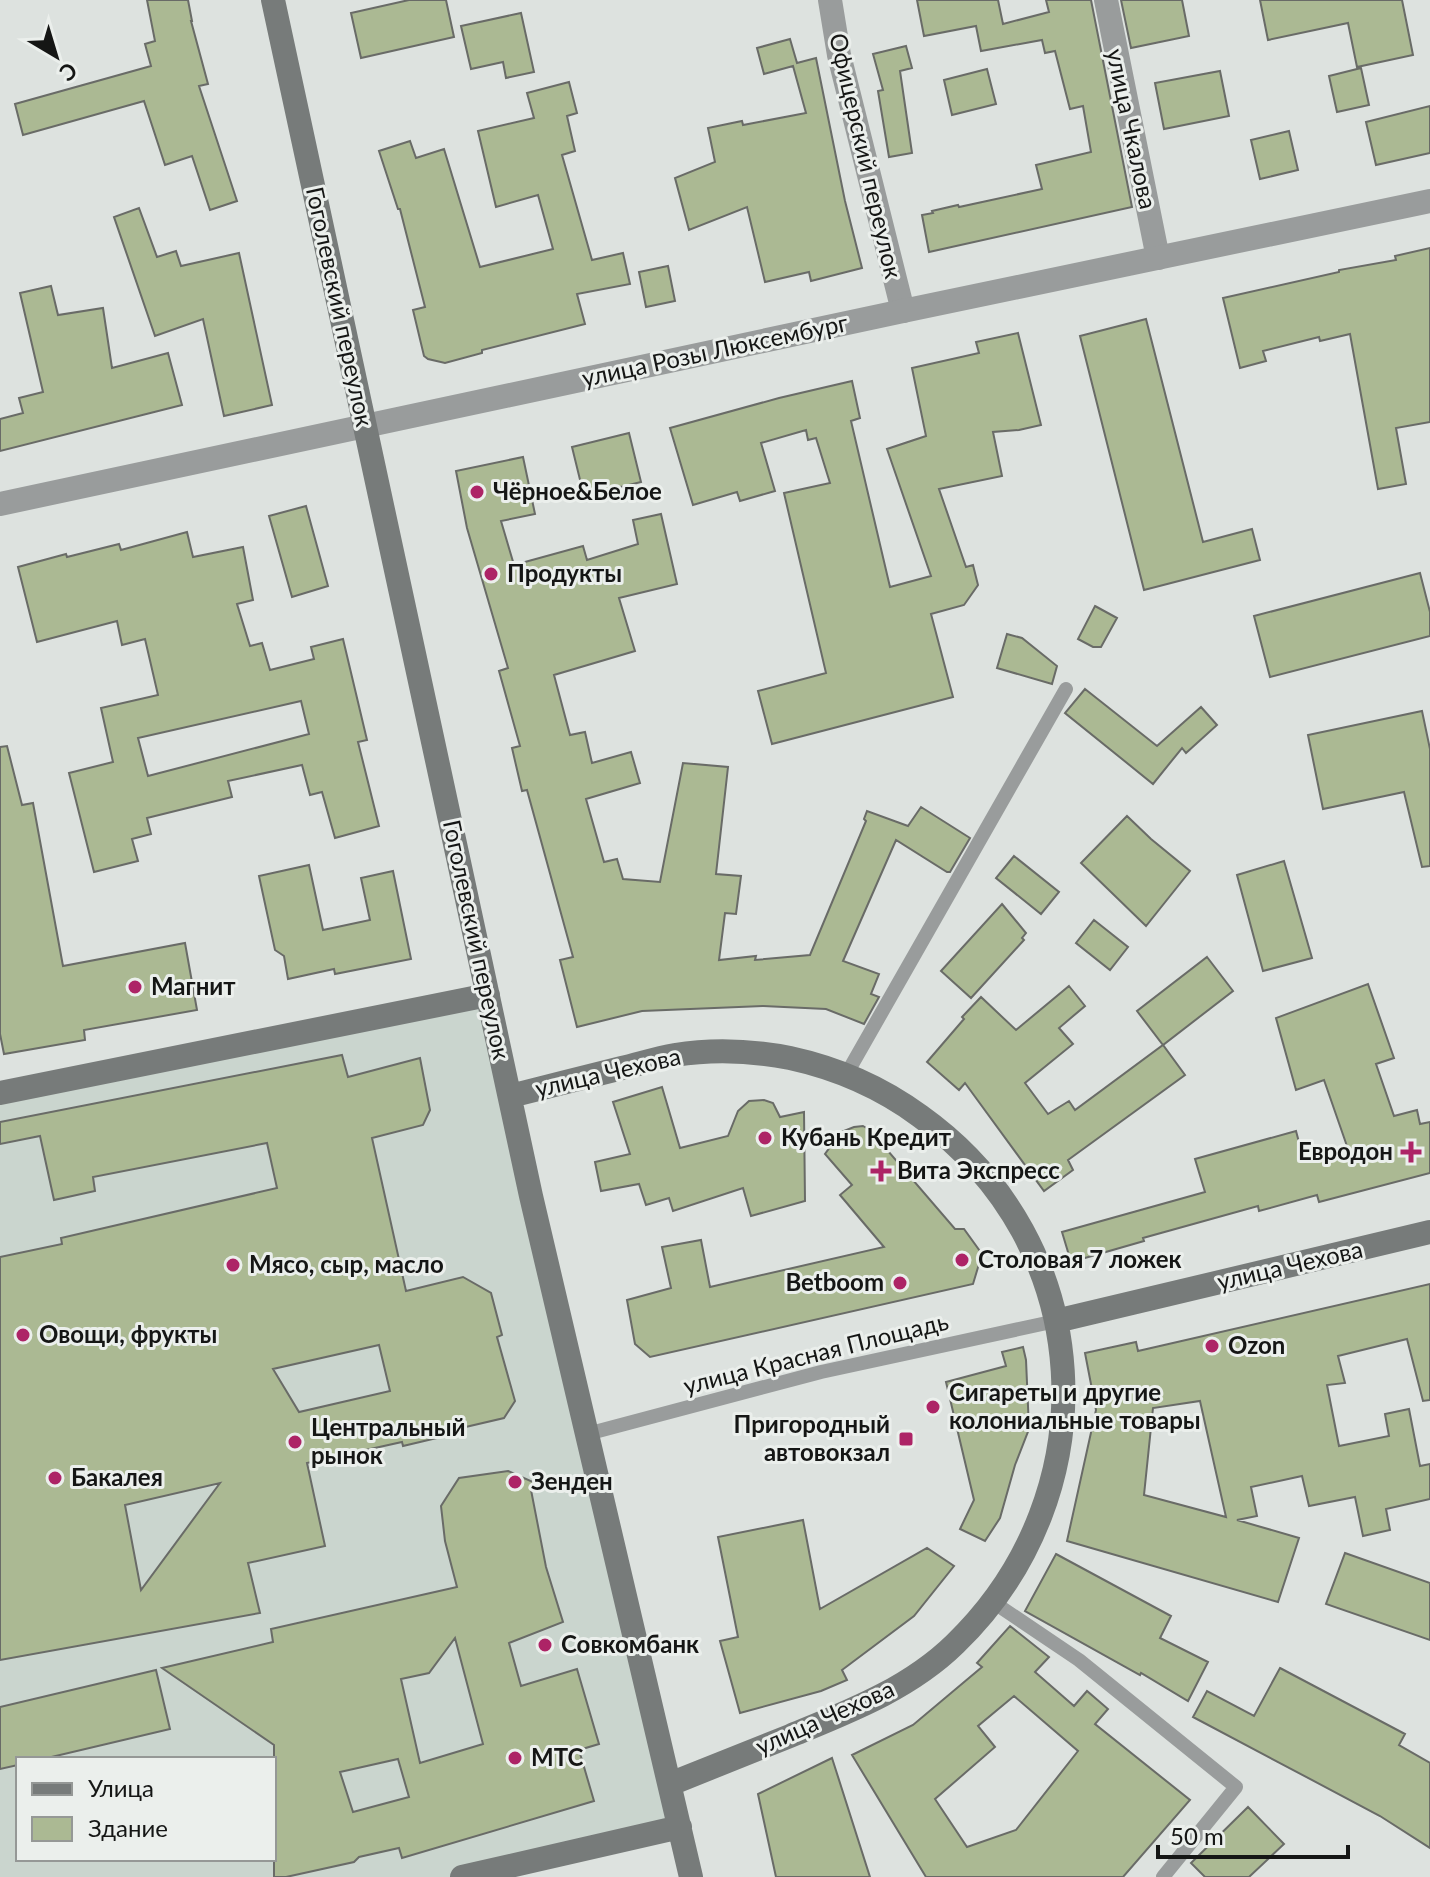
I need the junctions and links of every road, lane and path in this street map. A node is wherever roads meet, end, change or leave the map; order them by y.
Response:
1 (273, 0) edge
2 (830, 0) edge
3 (1106, 0) edge
4 (1430, 201) edge
5 (1158, 258) junction
6 (903, 311) junction
7 (365, 427) junction
8 (0, 504) edge
9 (1066, 689) dead end
10 (488, 995) junction
11 (846, 1075) junction
12 (0, 1093) edge
13 (510, 1096) junction
14 (1430, 1232) edge
15 (1056, 1321) junction
16 (587, 1434) junction
17 (993, 1602) junction
18 (670, 1784) junction
19 (680, 1827) junction
20 (462, 1877) edge
21 (691, 1877) edge
22 (1163, 1877) edge

1 - 7 main road, Гоголевский переулок
2 - 6 street, Офицерский переулок
3 - 5 street, улица Чкалова
4 - 5 street, улица Розы Люксембург
5 - 6 street, улица Розы Люксембург
6 - 7 street, улица Розы Люксембург
7 - 8 street, улица Розы Люксембург
7 - 10 main road, Гоголевский переулок
9 - 11 lane
10 - 12 main road
10 - 13 main road, Гоголевский переулок
11 - 13 main road, улица Чехова
11 - 15 main road, улица Чехова
13 - 16 main road, Гоголевский переулок
14 - 15 main road, улица Чехова
15 - 16 lane, улица Красная Площадь
15 - 17 main road, улица Чехова
16 - 18 main road, Гоголевский переулок
17 - 18 main road, улица Чехова
17 - 22 lane
18 - 19 main road, Гоголевский переулок
19 - 20 main road
19 - 21 main road, Гоголевский переулок

